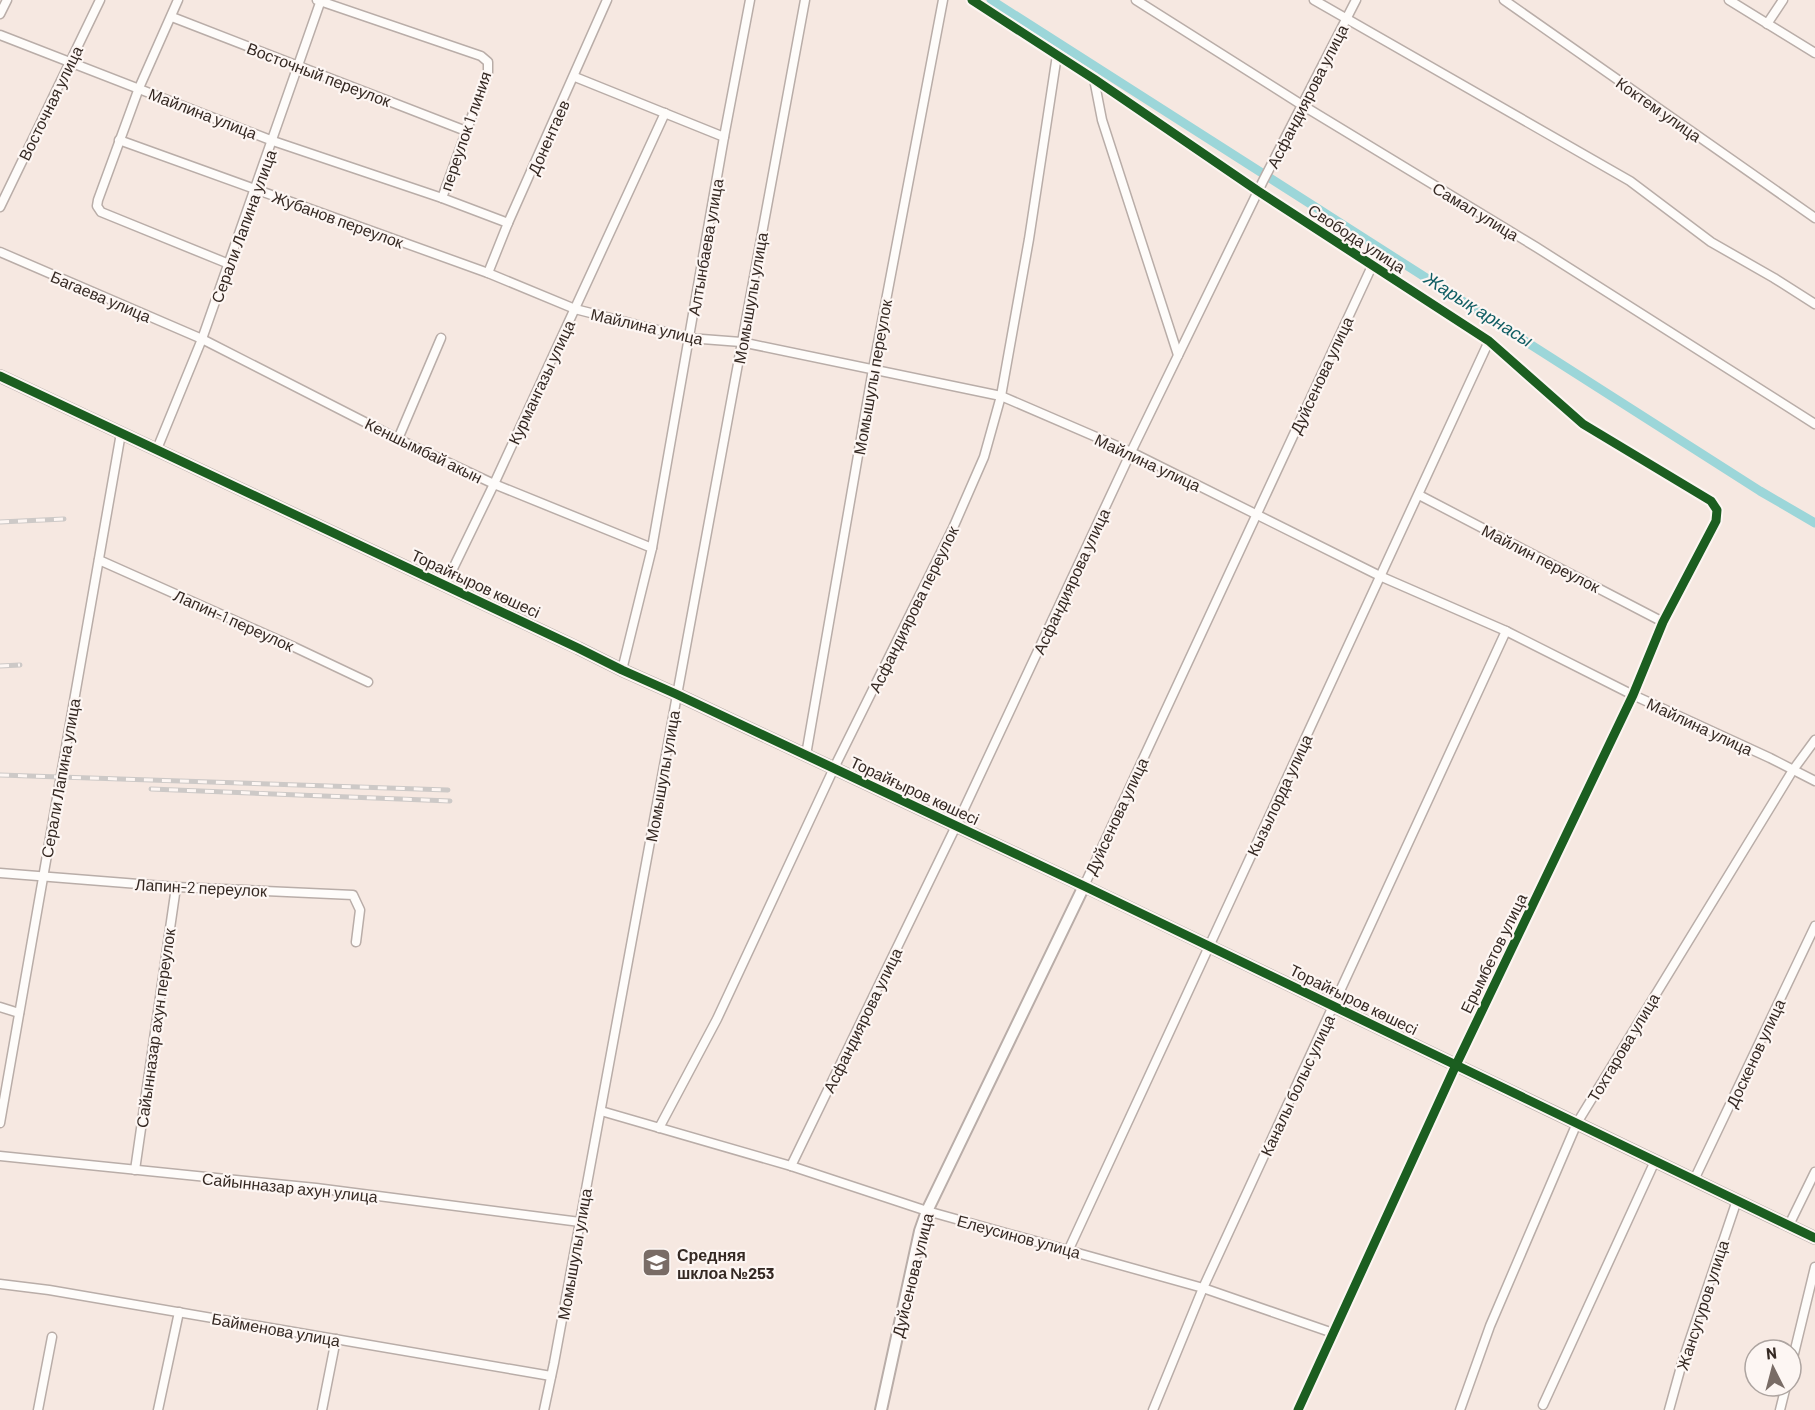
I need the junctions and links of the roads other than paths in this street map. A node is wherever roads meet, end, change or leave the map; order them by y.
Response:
1 (7, 0) edge
2 (100, 0) edge
3 (178, 0) edge
4 (319, 0) edge
5 (607, 0) edge
6 (750, 0) edge
7 (805, 0) edge
8 (943, 0) edge
9 (972, 0) edge
10 (1136, 0) edge
11 (1314, 0) edge
12 (1356, 0) edge
13 (1503, 0) edge
14 (1730, 0) edge
15 (1783, 0) edge
16 (0, 14) edge
17 (172, 17) junction
18 (1347, 18) junction
19 (1767, 24) junction
20 (0, 35) edge
21 (1815, 53) edge
22 (1057, 56) junction
23 (71, 61) junction
24 (297, 64) junction
25 (575, 77) junction
26 (1094, 79) junction
27 (139, 88) junction
28 (1302, 105) junction
29 (665, 113) junction
30 (466, 131) junction
31 (724, 137) junction
32 (119, 140) junction
33 (273, 141) junction
34 (255, 189) junction
35 (1258, 191) junction
36 (442, 198) junction
37 (0, 207) edge
38 (1815, 218) edge
39 (508, 223) junction
40 (0, 252) edge
41 (229, 264) junction
42 (1372, 266) junction
43 (488, 273) junction
44 (1815, 304) edge
45 (575, 309) junction
46 (441, 338) dead end
47 (689, 338) junction
48 (202, 339) junction
49 (1489, 341) junction
50 (741, 342) junction
51 (1178, 355) junction
52 (873, 369) junction
53 (0, 376) edge
54 (1001, 396) junction
55 (1815, 424) edge
56 (121, 433) junction
57 (398, 439) junction
58 (157, 449) junction
59 (1131, 452) junction
60 (494, 484) junction
61 (1419, 495) junction
62 (1717, 510) joint
63 (1257, 514) junction
64 (651, 548) junction
65 (99, 560) junction
66 (1382, 577) junction
67 (445, 585) junction
68 (1663, 622) junction
69 (1506, 631) junction
70 (622, 670) junction
71 (368, 682) dead end
72 (676, 694) junction
73 (1633, 696) junction
74 (1815, 740) edge
75 (806, 755) junction
76 (834, 768) junction
77 (1793, 770) junction
78 (1815, 782) edge
79 (956, 826) junction
80 (0, 873) edge
81 (42, 877) junction
82 (1084, 886) junction
83 (176, 887) junction
84 (1815, 926) edge
85 (356, 942) dead end
86 (1208, 946) junction
87 (1333, 1006) junction
88 (0, 1007) edge
89 (19, 1013) junction
90 (1456, 1065) junction
91 (601, 1111) junction
92 (0, 1123) edge
93 (1576, 1123) junction
94 (659, 1128) junction
95 (0, 1156) edge
96 (1655, 1161) junction
97 (791, 1166) junction
98 (135, 1170) junction
99 (1815, 1172) edge
100 (1694, 1179) junction
101 (1737, 1200) junction
102 (927, 1211) junction
103 (580, 1222) junction
104 (1789, 1225) junction
105 (1815, 1238) edge
106 (1069, 1249) junction
107 (1815, 1267) edge
108 (0, 1284) edge
109 (1203, 1288) junction
110 (179, 1312) junction
111 (1333, 1333) junction
112 (52, 1337) dead end
113 (1798, 1338) edge
114 (336, 1339) junction
115 (551, 1376) junction
116 (1543, 1405) dead end
117 (38, 1410) edge
118 (158, 1410) edge
119 (322, 1410) edge
120 (544, 1410) edge
121 (881, 1410) edge
122 (1153, 1410) edge
123 (1298, 1410) edge
124 (1460, 1410) edge
125 (1669, 1410) edge

1 - 16 street
2 - 23 street, Восточная улица
3 - 17 street
4 - 24 street, Серали Лапина улица
4 - 30 street, переулок 1 линия
5 - 25 street, Донентаев
6 - 31 street, Алтынбаева улица
7 - 50 street, Момышулы улица
8 - 52 street, Момышулы переулок
9 - 22 street, Свобода улица
10 - 28 street, Самал улица
11 - 18 street
12 - 18 street, Асфандиярова улица
13 - 38 street, Коктем улица
14 - 19 street
15 - 19 street
17 - 24 street, Восточный переулок
17 - 27 street
18 - 28 street, Асфандиярова улица
18 - 44 street
19 - 21 street
20 - 23 street, Майлина улица
22 - 26 street, Свобода улица
22 - 54 street, Асфандиярова переулок
23 - 27 street, Майлина улица
23 - 37 street, Восточная улица
24 - 30 street, Восточный переулок
24 - 33 street, Серали Лапина улица
25 - 29 street
25 - 39 street, Донентаев
26 - 35 street, Свобода улица
26 - 51 street
27 - 32 street
27 - 33 street, Майлина улица
28 - 35 street, Асфандиярова улица
28 - 55 street, Самал улица
29 - 31 street
29 - 45 street, Курмангазы улица
30 - 36 street, переулок 1 линия
31 - 47 street, Алтынбаева улица
32 - 34 street, Жубанов переулок
32 - 41 street
33 - 34 street, Серали Лапина улица
33 - 36 street, Майлина улица
34 - 41 street, Серали Лапина улица
34 - 43 street, Жубанов переулок
35 - 42 street, Свобода улица
35 - 51 street, Асфандиярова улица
36 - 39 street, Майлина улица
39 - 43 street, Донентаев
40 - 48 street, Багаева улица
41 - 48 street, Серали Лапина улица
42 - 49 street, Свобода улица
42 - 63 street, Дуйсенова улица
43 - 45 street, Майлина улица
45 - 47 street, Майлина улица
45 - 60 street, Курмангазы улица
46 - 57 street
47 - 50 street, Майлина улица
47 - 64 street, Алтынбаева улица
48 - 57 street, Кеншымбай акын
48 - 58 street, Серали Лапина улица
49 - 61 street, Кызылорда улица
49 - 62 street, Свобода улица
50 - 52 street, Майлина улица
50 - 72 street, Момышулы улица
51 - 59 street, Асфандиярова улица
52 - 54 street, Майлина улица
52 - 75 street, Момышулы переулок
53 - 56 street, Торайғыров көшесі
54 - 59 street, Майлина улица
54 - 76 street, Асфандиярова переулок
56 - 58 street, Торайғыров көшесі
56 - 65 street, Серали Лапина улица
57 - 60 street, Кеншымбай акын
58 - 67 street, Торайғыров көшесі
59 - 63 street, Майлина улица
59 - 79 street, Асфандиярова улица
60 - 64 street, Кеншымбай акын
60 - 67 street, Курмангазы улица
61 - 66 street, Кызылорда улица
61 - 68 street, Майлин переулок
62 - 68 street, Ерымбетов улица
63 - 66 street, Майлина улица
63 - 82 street, Дуйсенова улица
64 - 70 street, Алтынбаева улица
65 - 71 street, Лапин-1 переулок
65 - 81 street, Серали Лапина улица
66 - 69 street, Майлина улица
66 - 86 street, Кызылорда улица
67 - 70 street, Торайғыров көшесі
68 - 73 street, Ерымбетов улица
69 - 73 street, Майлина улица
69 - 87 street, Каналы болыс улица
70 - 72 street, Торайғыров көшесі
72 - 75 street, Торайғыров көшесі
72 - 91 street, Момышулы улица
73 - 77 street, Майлина улица
73 - 90 street, Ерымбетов улица
74 - 77 street, Тохтарова улица
75 - 76 street, Торайғыров көшесі
76 - 79 street, Торайғыров көшесі
76 - 94 street, Асфандиярова переулок
77 - 78 street, Майлина улица
77 - 93 street, Тохтарова улица
79 - 82 street, Торайғыров көшесі
79 - 97 street, Асфандиярова улица
80 - 81 street, Лапин-2 переулок
81 - 83 street, Лапин-2 переулок
81 - 89 street, Серали Лапина улица
82 - 86 street, Торайғыров көшесі
82 - 102 street, Дуйсенова улица
83 - 85 street, Лапин-2 переулок
83 - 98 street, Сайынназар ахун переулок
84 - 100 street, Доскенов улица
86 - 87 street, Торайғыров көшесі
86 - 106 street, Кызылорда улица
87 - 90 street, Торайғыров көшесі
87 - 109 street, Каналы болыс улица
88 - 89 street
89 - 92 street, Серали Лапина улица
90 - 93 street, Торайғыров көшесі
90 - 111 street, Ерымбетов улица
91 - 94 street, Елеусинов улица
91 - 103 street, Момышулы улица
93 - 96 street, Торайғыров көшесі
93 - 124 street, Тохтарова улица
94 - 97 street, Елеусинов улица
95 - 98 street, Сайынназар ахун улица
96 - 100 street, Торайғыров көшесі
96 - 116 street
97 - 102 street, Елеусинов улица
98 - 103 street, Сайынназар ахун улица
99 - 104 street
100 - 101 street, Торайғыров көшесі
101 - 104 street, Торайғыров көшесі
101 - 125 street, Жансугуров улица
102 - 106 street, Елеусинов улица
102 - 121 street, Дуйсенова улица
103 - 115 street, Момышулы улица
104 - 105 street, Торайғыров көшесі
106 - 109 street, Елеусинов улица
107 - 113 street
108 - 110 street, Байменова улица
109 - 111 street, Елеусинов улица
109 - 122 street, Каналы болыс улица
110 - 114 street, Байменова улица
110 - 118 street
111 - 123 street, Ерымбетов улица
112 - 117 street
114 - 115 street, Байменова улица
114 - 119 street
115 - 120 street, Момышулы улица

